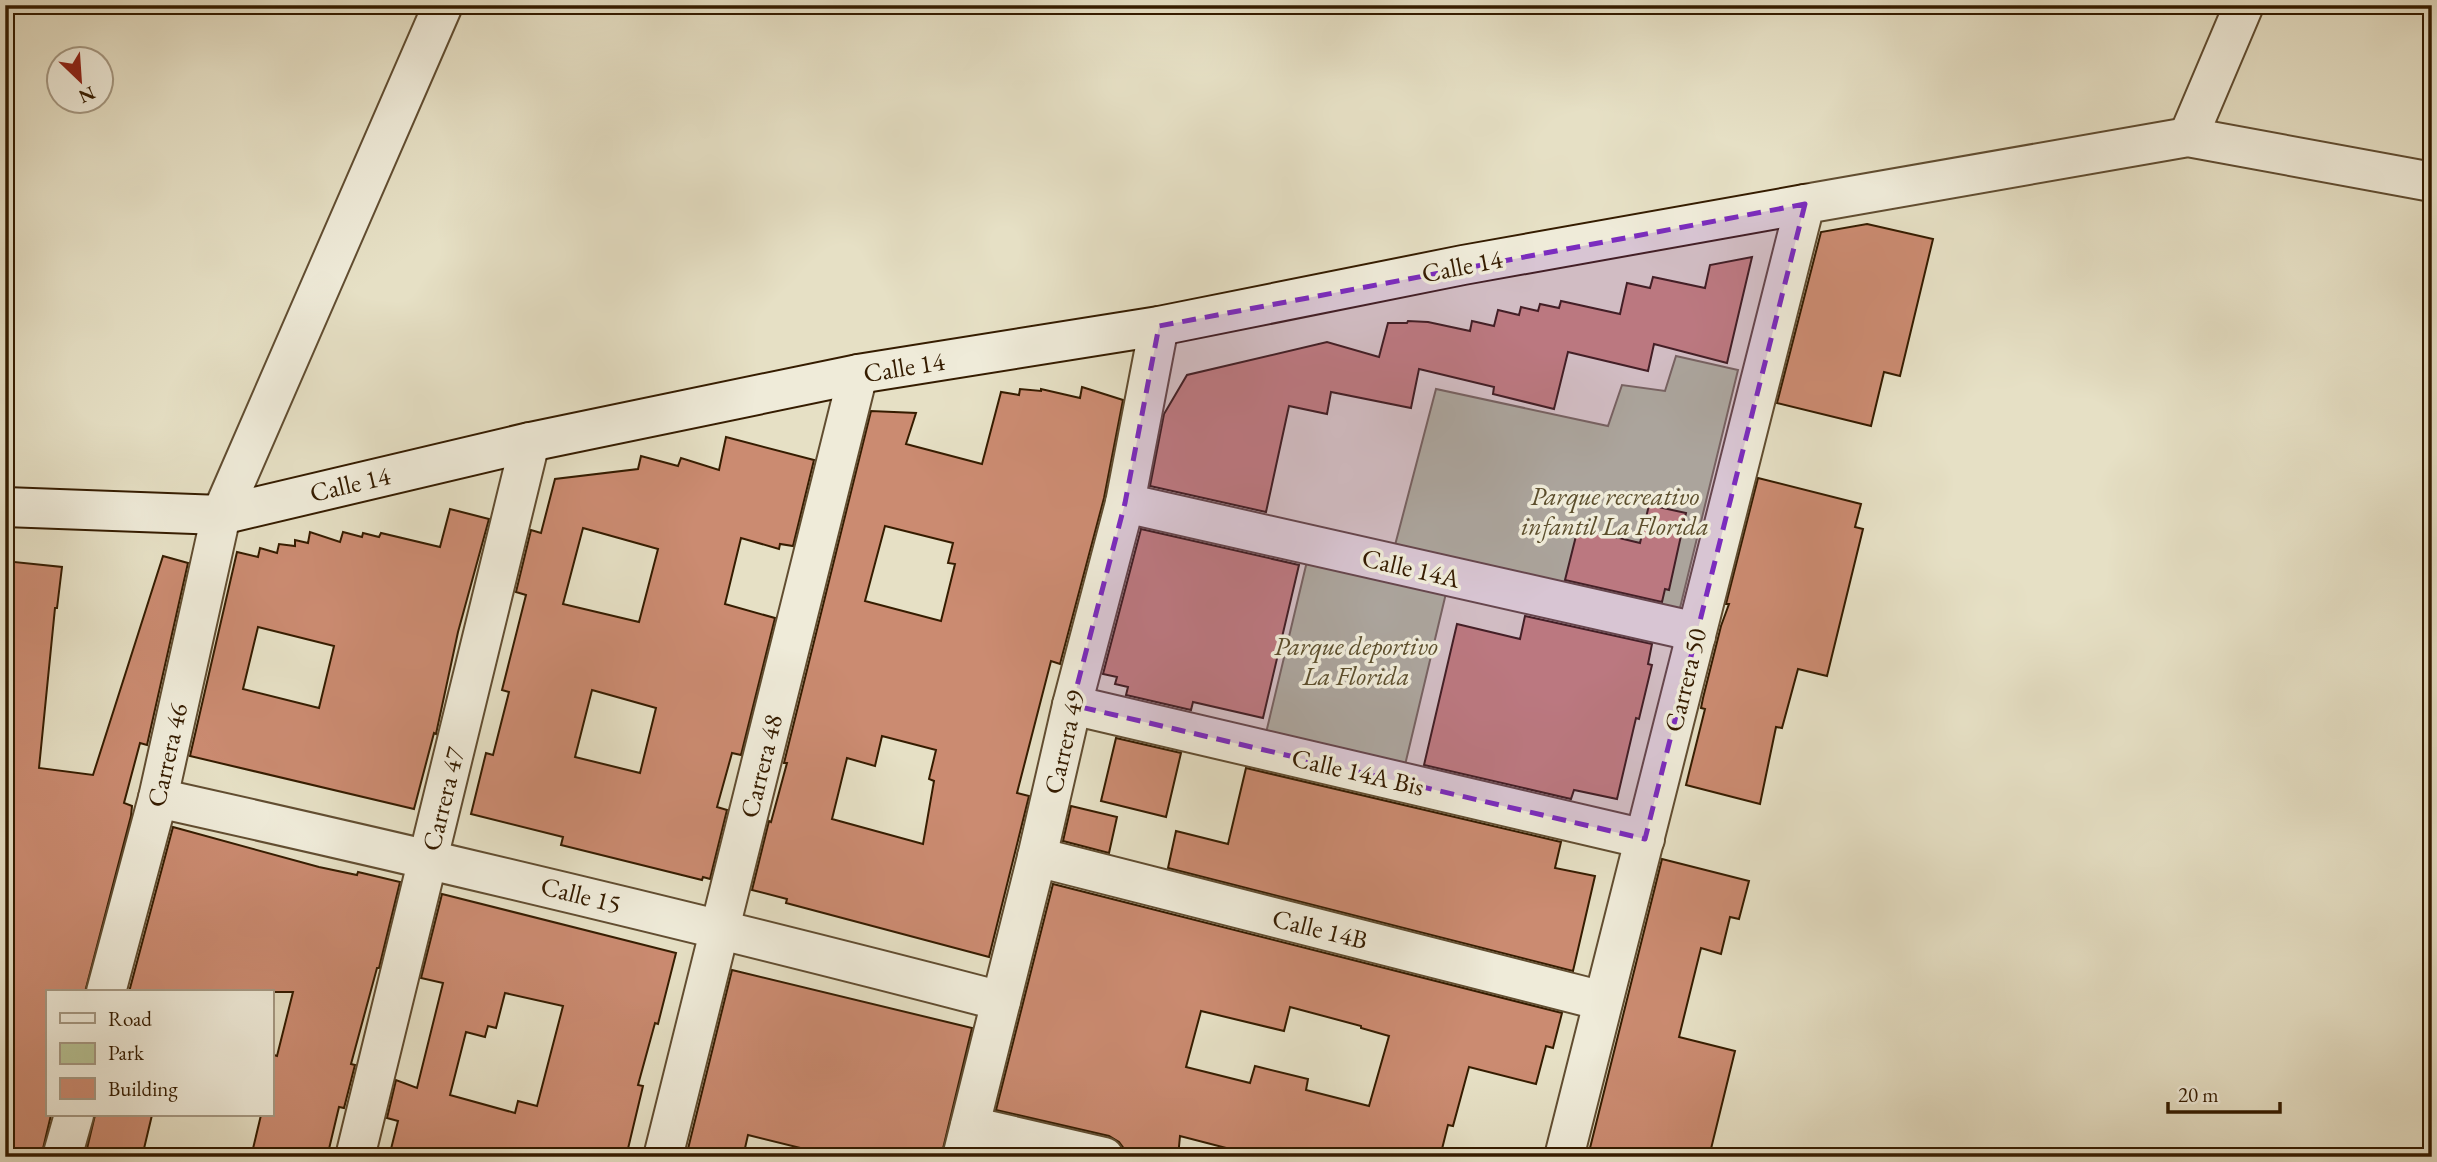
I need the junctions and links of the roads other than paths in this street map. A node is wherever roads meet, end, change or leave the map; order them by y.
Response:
1 (443, 5) edge
2 (2244, 5) edge
3 (2188, 137) junction
4 (2432, 182) edge
5 (1805, 204) junction
6 (1159, 326) junction
7 (859, 374) junction
8 (530, 442) junction
9 (1125, 503) junction
10 (5, 507) edge
11 (220, 515) junction
12 (1696, 636) junction
13 (1072, 705) junction
14 (158, 798) junction
15 (1645, 839) junction
16 (1037, 857) junction
17 (428, 858) junction
18 (721, 929) junction
19 (107, 990) edge
20 (1001, 1001) junction
21 (1604, 1001) junction
22 (74, 1116) edge
23 (966, 1141) edge
24 (62, 1157) edge
25 (355, 1157) edge
26 (663, 1157) edge
27 (1104, 1157) edge
28 (1564, 1157) edge

1 - 11 street, Carrera 46
2 - 3 street
3 - 4 street
3 - 5 street, Calle 14
5 - 6 street, Calle 14
5 - 12 street, Carrera 50
6 - 7 street, Calle 14
6 - 9 street, Carrera 49
7 - 8 street, Calle 14
7 - 18 street, Carrera 48
8 - 11 street, Calle 14
8 - 17 street, Carrera 47
9 - 12 street, Calle 14A
9 - 13 street, Carrera 49
10 - 11 street, Calle 14
11 - 14 street, Carrera 46
12 - 15 street, Carrera 50
13 - 15 street, Calle 14A Bis
13 - 16 street, Carrera 49
14 - 17 street, Calle 15
14 - 19 street, Carrera 46
15 - 21 street, Carrera 50
16 - 20 street, Carrera 49
16 - 21 street, Calle 14B
17 - 18 street, Calle 15
17 - 25 street, Carrera 47
18 - 20 street, Calle 15
18 - 26 street, Carrera 48
20 - 23 street, Carrera 49
21 - 28 street, Carrera 50
22 - 24 street
23 - 27 street

